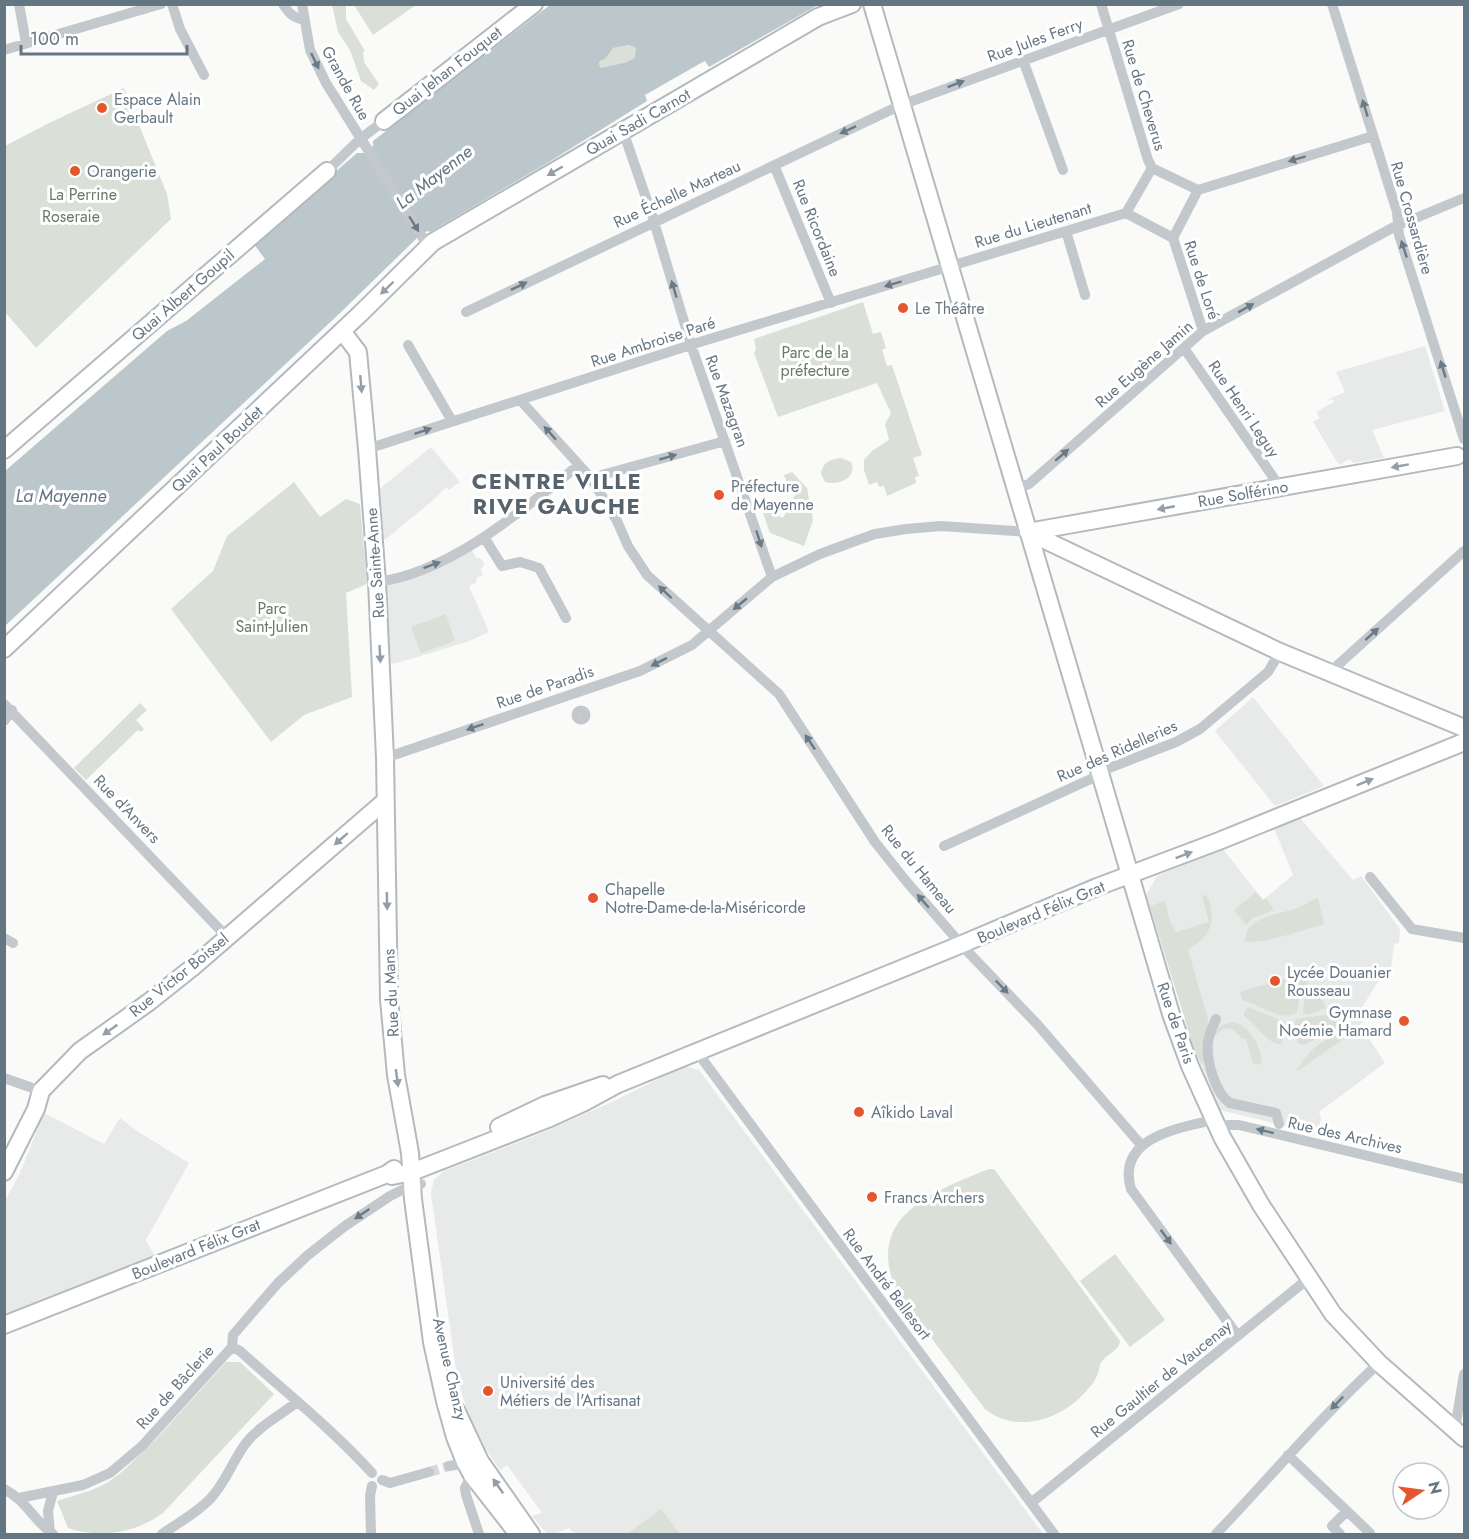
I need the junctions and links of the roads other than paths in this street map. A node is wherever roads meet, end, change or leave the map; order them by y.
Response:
1 (19, 4) edge
2 (161, 4) edge
3 (172, 4) edge
4 (283, 4) edge
5 (303, 4) edge
6 (534, 4) edge
7 (852, 4) edge
8 (872, 4) edge
9 (1101, 4) edge
10 (1179, 4) edge
11 (1332, 4) edge
12 (305, 20) junction
13 (1108, 30) junction
14 (26, 43) junction
15 (4, 50) edge
16 (1023, 60) junction
17 (204, 75) dead end
18 (901, 105) junction
19 (384, 121) joint
20 (623, 131) junction
21 (1373, 136) junction
22 (360, 139) junction
23 (774, 165) junction
24 (1152, 168) junction
25 (1063, 170) dead end
26 (327, 171) joint
27 (1198, 190) junction
28 (1464, 198) edge
29 (1126, 213) junction
30 (654, 222) junction
31 (1398, 225) junction
32 (1066, 231) junction
33 (1173, 238) junction
34 (428, 246) junction
35 (949, 267) junction
36 (1084, 295) dead end
37 (831, 303) junction
38 (466, 312) dead end
39 (342, 331) junction
40 (1203, 331) junction
41 (408, 345) dead end
42 (691, 345) junction
43 (1184, 348) junction
44 (522, 401) junction
45 (452, 421) junction
46 (1464, 439) edge
47 (725, 441) junction
48 (367, 449) junction
49 (4, 450) edge
50 (1462, 455) edge
51 (579, 465) junction
52 (591, 478) junction
53 (1280, 487) junction
54 (1015, 489) junction
55 (1028, 532) junction
56 (484, 537) junction
57 (1464, 551) edge
58 (772, 577) junction
59 (377, 582) junction
60 (566, 618) dead end
61 (708, 632) junction
62 (4, 649) edge
63 (1280, 652) junction
64 (1329, 673) junction
65 (574, 694) junction
66 (8, 707) edge
67 (580, 711) dead end
68 (4, 721) edge
69 (1448, 722) junction
70 (1464, 728) edge
71 (1464, 742) edge
72 (385, 758) junction
73 (1408, 765) junction
74 (1100, 773) junction
75 (385, 801) junction
76 (944, 846) dead end
77 (1129, 876) junction
78 (1370, 877) dead end
79 (227, 937) junction
80 (1464, 938) edge
81 (962, 945) junction
82 (1216, 1019) dead end
83 (697, 1052) junction
84 (4, 1078) edge
85 (40, 1091) junction
86 (1279, 1124) dead end
87 (1216, 1125) junction
88 (1142, 1146) junction
89 (4, 1172) edge
90 (416, 1172) junction
91 (1464, 1179) edge
92 (1308, 1278) junction
93 (4, 1325) edge
94 (1238, 1336) junction
95 (232, 1347) junction
96 (1379, 1363) junction
97 (1464, 1374) edge
98 (297, 1402) junction
99 (1462, 1428) edge
100 (1288, 1455) junction
101 (467, 1466) junction
102 (429, 1472) tunnel mouth
103 (372, 1473) junction
104 (382, 1480) junction
105 (372, 1486) junction
106 (4, 1489) edge
107 (53, 1492) junction
108 (19, 1498) junction
109 (49, 1503) junction
110 (1031, 1503) junction
111 (28, 1509) junction
112 (1347, 1510) junction
113 (1370, 1533) dead end
114 (51, 1534) edge
115 (162, 1534) edge
116 (371, 1534) edge
117 (480, 1534) edge
118 (518, 1534) edge
119 (531, 1534) edge
120 (1054, 1534) edge
121 (1216, 1534) edge
122 (1340, 1534) edge

1 - 14 street
2 - 14 street
3 - 17 street
4 - 12 street
5 - 12 street, Grande Rue
6 - 19 street, Quai Jehan Fouquet
7 - 20 street, Quai Sadi Carnot
8 - 18 street, Rue de Paris
9 - 13 street, Rue de Cheverus
10 - 13 street, Rue Jules Ferry
21 -> 11 street, Rue Crossardière
12 -> 22 street, Grande Rue
13 - 16 street, Rue Jules Ferry
13 - 24 street, Rue de Cheverus
14 - 15 street
18 -> 16 street, Rue Jules Ferry
16 - 25 street
18 -> 23 street, Rue Échelle Marteau
18 - 35 street, Rue de Paris
19 - 22 street, Quai Jehan Fouquet
20 - 30 street, Rue Mazagran
20 -> 34 street, Quai Sadi Carnot
21 -> 27 street
21 - 31 street, Rue Crossardière
22 - 26 street, Quai Albert Goupil
22 -> 34 street, Grande Rue
23 - 30 street, Rue Échelle Marteau
23 - 37 street, Rue Ricordaine
24 - 27 street
24 - 29 street
26 - 49 street, Quai Albert Goupil
27 - 33 street
28 - 31 street, Rue Eugène Jamin
29 - 32 street, Rue du Lieutenant
29 - 33 street
38 -> 30 street, Rue Échelle Marteau
42 -> 30 street, Rue Mazagran
40 -> 31 street, Rue Eugène Jamin
46 -> 31 street, Rue Crossardière
32 - 35 street, Rue du Lieutenant
32 - 36 street
33 - 40 street, Rue de Loré
34 -> 39 street, Quai Paul Boudet
35 -> 37 street, Rue Ambroise Paré
35 - 54 street, Rue de Paris
37 - 42 street, Rue Ambroise Paré
39 -> 48 street, Rue Sainte-Anne
39 - 62 street, Quai Paul Boudet
40 - 43 street, Rue Eugène Jamin
41 - 45 street
42 - 44 street, Rue Ambroise Paré
42 - 47 street, Rue Mazagran
43 - 53 street, Rue Henri Leguy
54 -> 43 street, Rue Eugène Jamin
44 - 45 street, Rue Ambroise Paré
51 -> 44 street, Rue du Hameau
48 -> 45 street, Rue Ambroise Paré
52 -> 47 street
47 -> 58 street, Rue Mazagran
48 - 59 street, Rue Sainte-Anne
50 -> 53 street, Rue Solférino
51 - 52 street, Rue du Hameau
51 - 56 street
61 -> 52 street, Rue du Hameau
53 -> 55 street, Rue Solférino
54 - 55 street, Rue de Paris
55 - 58 street, Rue de Paradis
55 - 63 street
55 - 74 street, Rue de Paris
59 -> 56 street
56 - 60 street
64 -> 57 street
58 -> 61 street, Rue de Paradis
59 -> 72 street, Rue Sainte-Anne
61 -> 65 street, Rue de Paradis
81 -> 61 street, Rue du Hameau
63 - 64 street
63 - 74 street, Rue des Ridelleries
64 - 69 street
65 - 67 street
65 -> 72 street, Rue de Paradis
66 - 68 street
66 - 79 street, Rue d'Anvers
69 - 70 street
69 - 73 street
71 - 73 street, Boulevard Félix Grat
72 - 75 street, Rue Sainte-Anne
77 -> 73 street, Boulevard Félix Grat
74 - 76 street, Rue des Ridelleries
74 - 77 street, Rue de Paris
75 -> 79 street, Rue Victor Boissel
75 -> 90 street, Rue du Mans
77 - 81 street, Boulevard Félix Grat
77 - 87 street, Rue de Paris
78 - 80 street
79 -> 85 street, Rue Victor Boissel
81 - 83 street, Boulevard Félix Grat
81 -> 88 street, Rue du Hameau
82 - 86 street
83 - 90 street, Boulevard Félix Grat
83 - 110 street, Rue André Bellesort
84 - 85 street
85 - 89 street, Rue Victor Boissel
87 - 88 street, Rue des Archives
91 -> 87 street, Rue des Archives
87 - 92 street, Rue de Paris
88 -> 94 street
90 - 93 street, Boulevard Félix Grat
90 -> 95 street, Rue de Bâclerie
90 - 101 street, Avenue Chanzy
92 - 94 street, Rue Gaultier de Vaucenay
92 - 96 street, Rue de Paris
94 - 110 street, Rue Gaultier de Vaucenay
95 - 98 street
95 - 107 street, Rue de Bâclerie
96 - 99 street, Rue de Paris
96 -> 100 street
97 - 99 street
98 - 103 street
98 - 115 street
100 - 112 street
100 - 121 street
101 - 117 street
101 - 118 street, Avenue Chanzy
119 -> 101 street, Avenue Chanzy
102 - 104 street
103 - 104 street
103 - 105 street
104 - 105 street
105 - 116 street
106 - 108 street
107 - 108 street, Rue de Bâclerie
107 - 109 street
108 - 111 street
109 - 111 street
109 - 114 street
110 - 120 street, Rue André Bellesort
111 - 114 street
112 - 113 street
112 - 122 street

